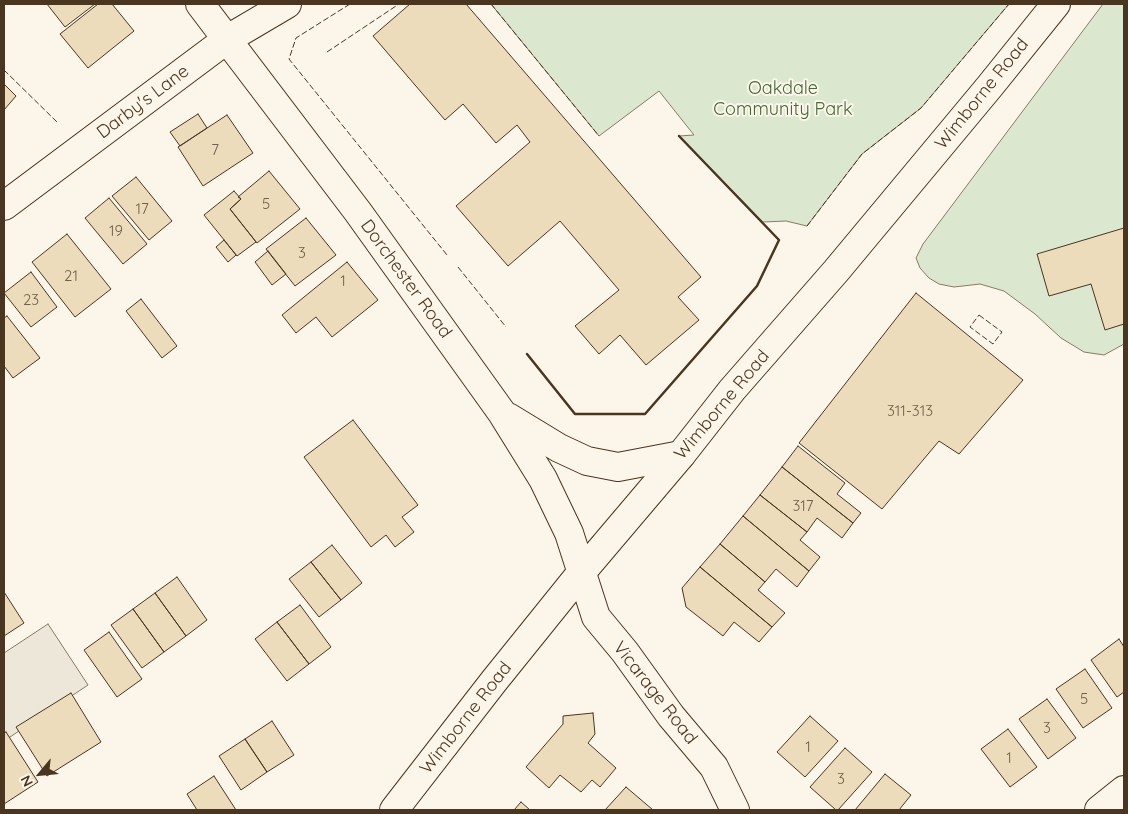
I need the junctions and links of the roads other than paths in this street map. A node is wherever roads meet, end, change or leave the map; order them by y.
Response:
1 (200, 4) edge
2 (288, 4) edge
3 (1056, 4) edge
4 (226, 40) junction
5 (4, 206) edge
6 (502, 413) junction
7 (681, 455) junction
8 (581, 574) junction
9 (1124, 790) edge
10 (394, 810) edge
11 (735, 810) edge
12 (1099, 810) edge

1 - 4 main road, Dorchester Road
2 - 4 main road, Darby's Lane
3 - 7 main road, Wimborne Road
4 - 5 main road, Darby's Lane
4 - 6 main road, Dorchester Road
6 - 7 main road
6 - 8 main road, Dorchester Road
7 - 8 main road, Wimborne Road
8 - 10 main road, Wimborne Road
8 - 11 main road, Vicarage Road
9 - 12 main road

